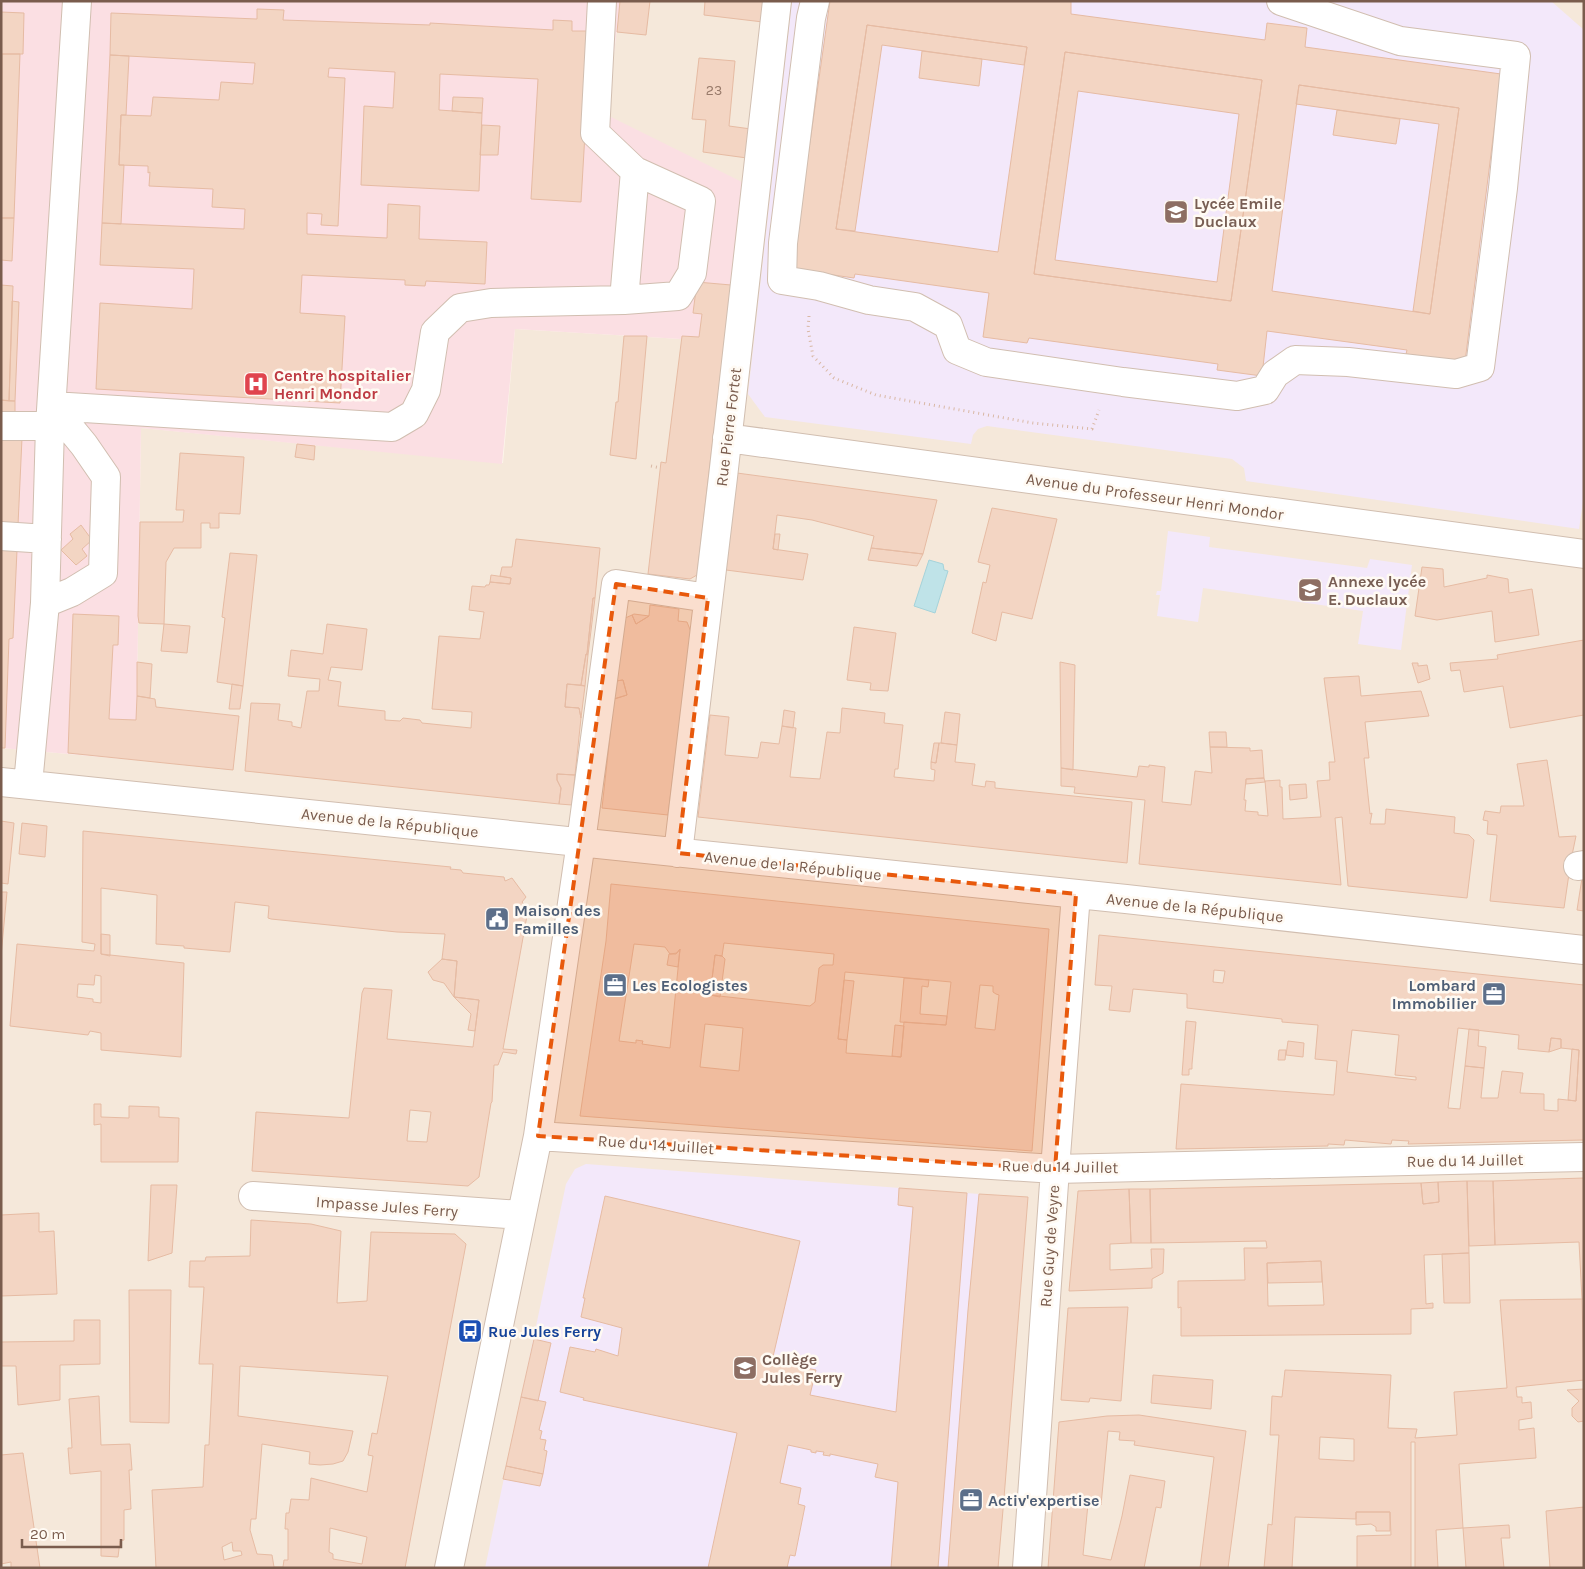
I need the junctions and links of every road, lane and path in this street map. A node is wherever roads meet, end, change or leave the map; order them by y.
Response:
1 (78, 1) edge
2 (602, 1) edge
3 (777, 1) edge
4 (815, 1) edge
5 (1281, 1) edge
6 (635, 171) junction
7 (812, 285) junction
8 (624, 300) junction
9 (1109, 380) junction
10 (51, 416) junction
11 (1, 426) edge
12 (727, 438) junction
13 (651, 466) dead end
14 (660, 468) dead end
15 (1, 536) edge
16 (47, 539) junction
17 (1584, 554) edge
18 (708, 598) junction
19 (45, 603) junction
20 (14, 783) edge
21 (581, 842) junction
22 (678, 853) junction
23 (1076, 894) junction
24 (1584, 950) edge
25 (538, 1136) junction
26 (1584, 1158) edge
27 (1055, 1169) junction
28 (252, 1196) dead end
29 (521, 1215) junction
30 (449, 1568) edge
31 (1027, 1568) edge

1 - 10 street
2 - 6 street
3 - 12 street, Rue Pierre Fortet
4 - 7 street
5 - 9 street
6 - 8 street
6 - 8 street
7 - 9 street
7 - 9 path
8 - 10 street
10 - 11 street
10 - 16 street
10 - 19 street
12 - 17 street, Avenue du Professeur Henri Mondor
12 - 18 street, Rue Pierre Fortet
13 - 14 path
15 - 16 street
16 - 19 street
18 - 21 street
18 - 22 street, Rue Pierre Fortet
19 - 20 street
20 - 21 street, Avenue de la République
21 - 22 street, Avenue de la République
21 - 25 street
22 - 23 street, Avenue de la République
23 - 24 street, Avenue de la République
23 - 27 street, Rue Guy de Veyre
25 - 27 street, Rue du 14 Juillet
25 - 29 street
26 - 27 street, Rue du 14 Juillet
27 - 31 street, Rue Guy de Veyre
28 - 29 street, Impasse Jules Ferry
29 - 30 street

